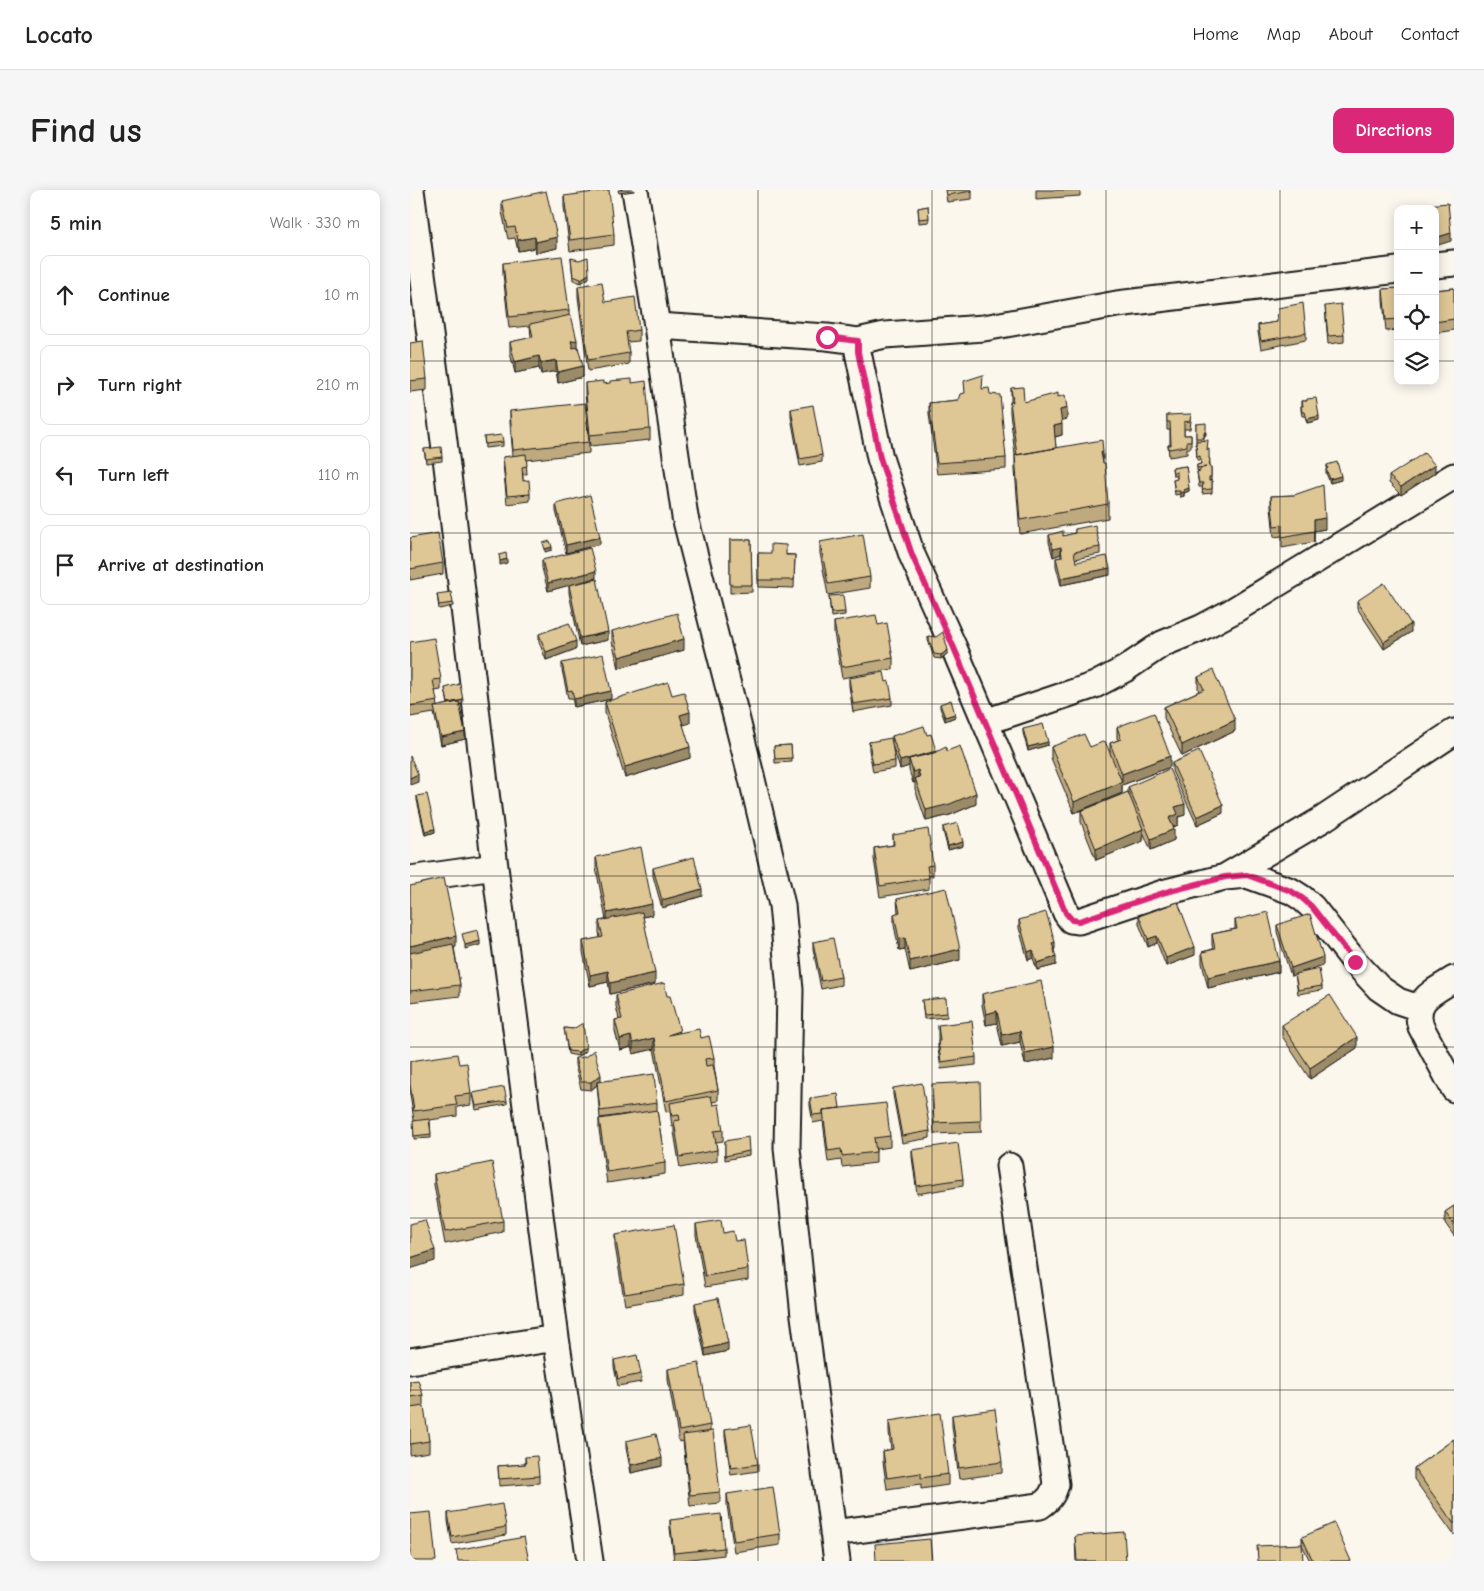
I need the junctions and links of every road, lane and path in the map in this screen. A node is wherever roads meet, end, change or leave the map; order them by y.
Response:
1 (411, 190) edge
2 (635, 190) edge
3 (1454, 263) edge
4 (1439, 265) edge
5 (1394, 270) edge
6 (657, 326) junction
7 (858, 341) junction
8 (1454, 476) edge
9 (985, 722) junction
10 (1454, 732) edge
11 (495, 867) junction
12 (1225, 877) junction
13 (410, 879) edge
14 (1454, 979) edge
15 (1419, 1008) junction
16 (1454, 1089) edge
17 (1009, 1166) dead end
18 (556, 1338) junction
19 (410, 1361) edge
20 (833, 1533) junction
21 (590, 1561) edge
22 (837, 1561) edge

1 - 11 street
2 - 6 street
3 - 4 street
5 - 7 street
6 - 7 street
6 - 20 street
7 - 9 street
8 - 9 street
9 - 12 street
10 - 12 street
11 - 13 street
11 - 18 street
12 - 15 street
14 - 15 street
15 - 16 street
17 - 20 street
18 - 19 street
18 - 21 street
20 - 22 street

